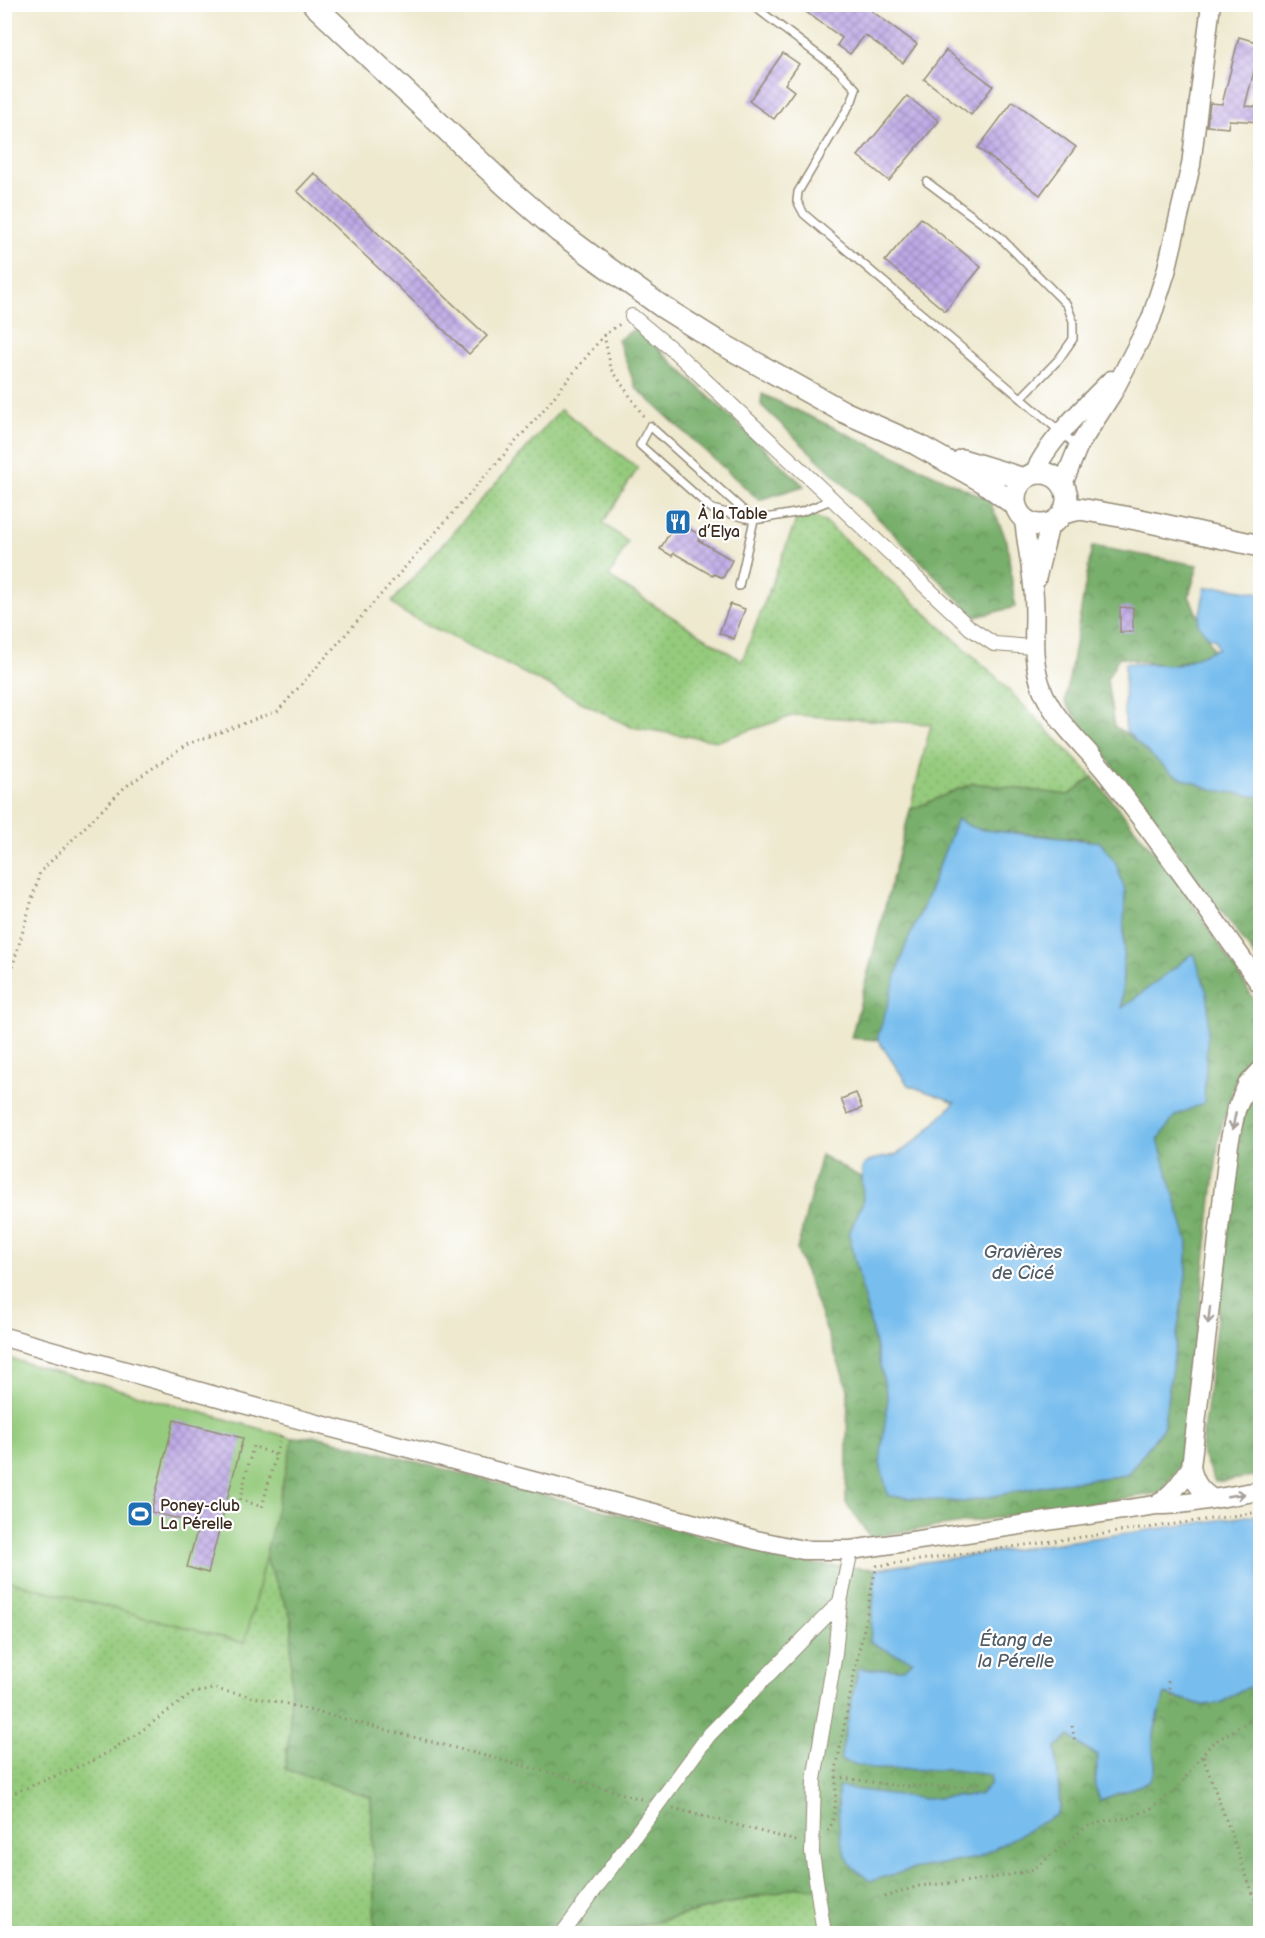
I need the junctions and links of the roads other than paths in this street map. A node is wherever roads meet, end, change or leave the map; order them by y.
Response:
1 (313, 4) edge
2 (751, 4) edge
3 (1211, 4) edge
4 (927, 182) dead end
5 (632, 316) road end
6 (1129, 362) junction
7 (1022, 399) junction
8 (1062, 433) junction
9 (916, 444) junction
10 (1078, 447) junction
11 (1029, 476) junction
12 (1064, 488) junction
13 (834, 499) junction
14 (1019, 512) junction
15 (1057, 518) junction
16 (1136, 519) junction
17 (754, 520) junction
18 (1260, 546) edge
19 (739, 586) dead end
20 (1034, 588) junction
21 (1033, 647) junction
22 (1260, 984) edge
23 (1260, 1071) edge
24 (4, 1337) edge
25 (1191, 1467) junction
26 (1260, 1491) edge
27 (1212, 1498) junction
28 (1156, 1505) junction
29 (850, 1550) junction
30 (840, 1602) junction
31 (562, 1934) edge
32 (822, 1934) edge

1 - 9 main road
2 - 7 lane
3 - 6 main road
4 - 7 lane
5 - 13 street
6 - 8 main road
6 - 10 main road
7 - 8 lane
8 - 10 lane
8 - 11 main road
9 - 11 main road
9 - 14 main road
10 - 12 main road
11 - 12 main road
11 - 14 main road
12 - 15 main road
12 - 16 main road
13 - 17 lane
13 - 21 street
14 - 15 main road
14 - 20 main road
15 - 16 main road
15 - 20 main road
16 - 18 main road
17 - 17 lane
17 - 19 lane
20 - 21 main road
21 - 22 main road
23 -> 25 main road
24 - 29 main road
25 - 27 main road
25 - 28 main road
27 -> 26 main road
27 - 28 main road
28 - 29 main road
29 - 30 street
30 - 31 street
30 - 32 street

